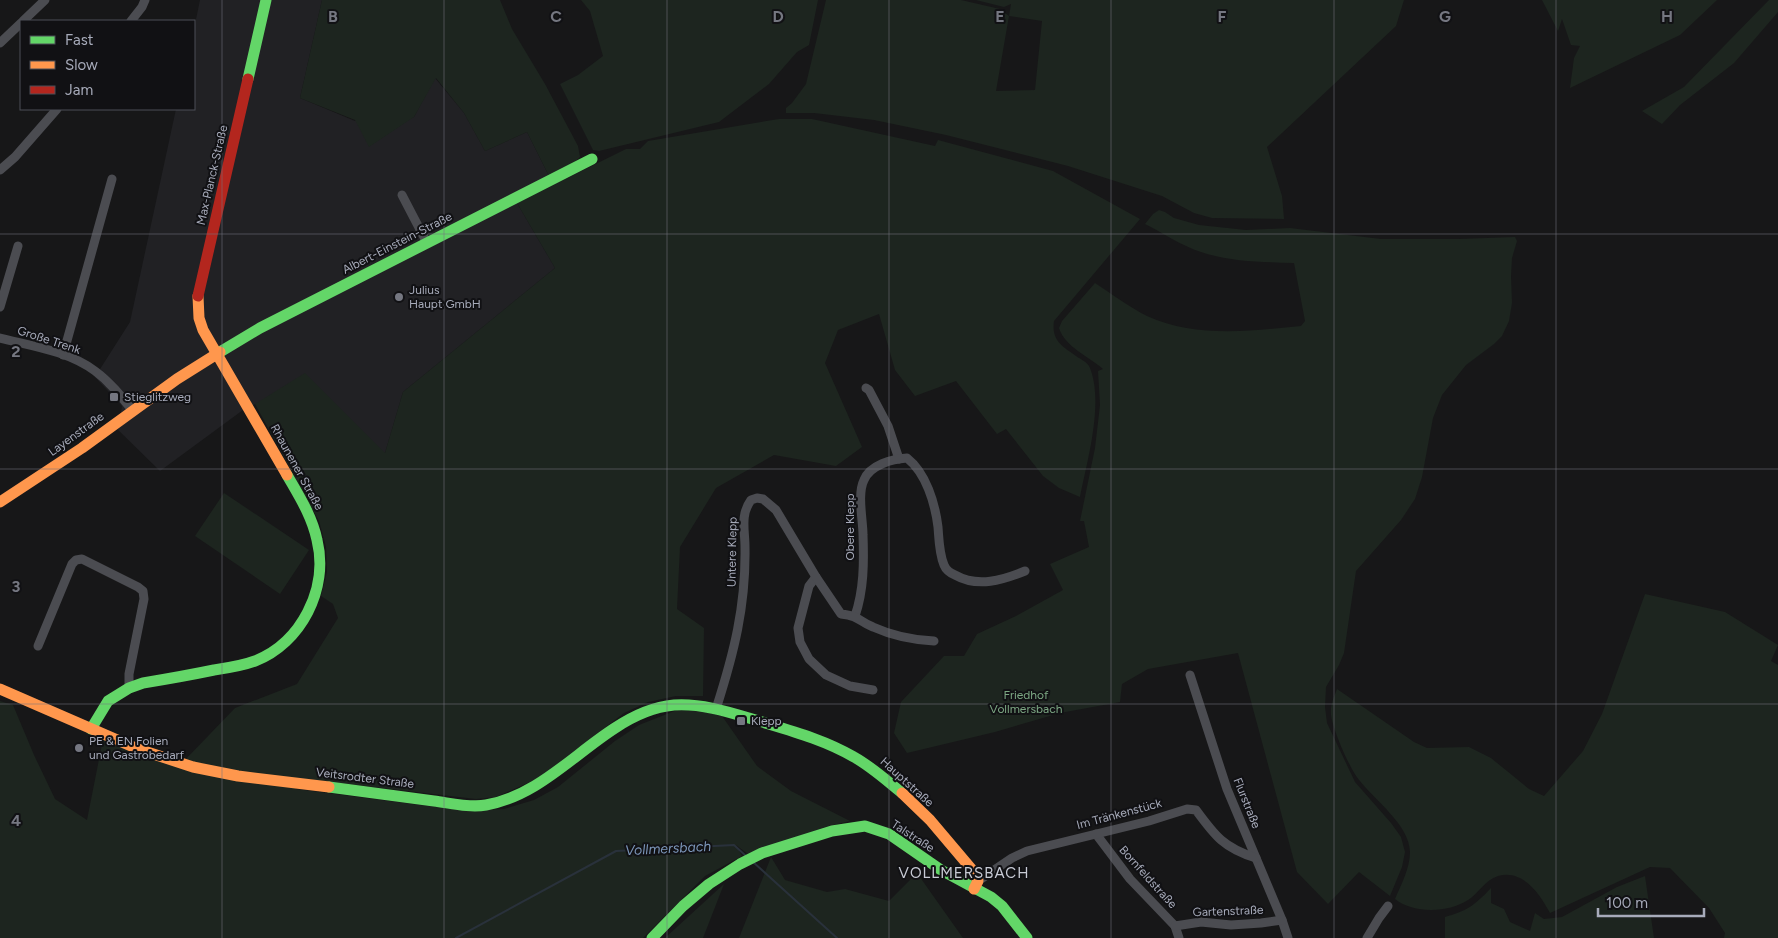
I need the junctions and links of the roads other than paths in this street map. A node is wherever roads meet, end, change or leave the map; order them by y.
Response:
1 (45, 0) edge
2 (145, 0) edge
3 (266, 0) edge
4 (24, 20) edge
5 (132, 20) edge
6 (20, 24) edge
7 (0, 43) edge
8 (56, 110) edge
9 (592, 160) dead end
10 (0, 170) edge
11 (112, 179) dead end
12 (402, 195) dead end
13 (427, 243) junction
14 (18, 246) dead end
15 (0, 308) edge
16 (0, 338) edge
17 (217, 354) junction
18 (63, 355) junction
19 (866, 388) dead end
20 (132, 410) junction
21 (899, 459) junction
22 (0, 502) edge
23 (1025, 571) dead end
24 (816, 577) junction
25 (855, 616) junction
26 (934, 641) dead end
27 (38, 646) dead end
28 (1190, 675) dead end
29 (0, 688) edge
30 (129, 688) junction
31 (873, 690) dead end
32 (716, 709) junction
33 (91, 729) junction
34 (1096, 834) junction
35 (1256, 858) junction
36 (976, 885) junction
37 (1388, 906) dead end
38 (1282, 920) junction
39 (1175, 926) junction
40 (652, 938) edge
41 (1027, 938) edge
42 (1179, 938) edge
43 (1288, 938) edge
44 (1368, 938) edge

1 - 4 street
2 - 5 street
3 - 17 street, Max-Planck-Straße
6 - 7 street
8 - 10 street
9 - 13 street, Albert-Einstein-Straße
11 - 18 street
12 - 13 street
13 - 17 street, Albert-Einstein-Straße
14 - 15 street
16 - 18 street, Große Trenk
17 - 20 street, Layenstraße
17 - 30 street, Rhaunener Straße
18 - 20 street, Große Trenk
19 - 21 street
20 - 22 street, Layenstraße
21 - 23 street
21 - 25 street, Obere Klepp
24 - 25 street, Untere Klepp
24 - 31 street
24 - 32 street, Untere Klepp
25 - 26 street, Untere Klepp
27 - 30 street
28 - 35 street, Flurstraße
29 - 33 street, Veitsrodter Straße
30 - 33 street, Rhaunener Straße
32 - 33 street, Veitsrodter Straße
32 - 36 street, Hauptstraße
34 - 35 street, Im Tränkenstück
34 - 36 street, Im Tränkenstück
34 - 39 street, Bornfeldstraße
35 - 38 street, Flurstraße
36 - 40 street, Talstraße
36 - 41 street, Hauptstraße
37 - 44 street
38 - 39 street, Gartenstraße
38 - 43 street, Flurstraße
39 - 42 street, Bornfeldstraße

